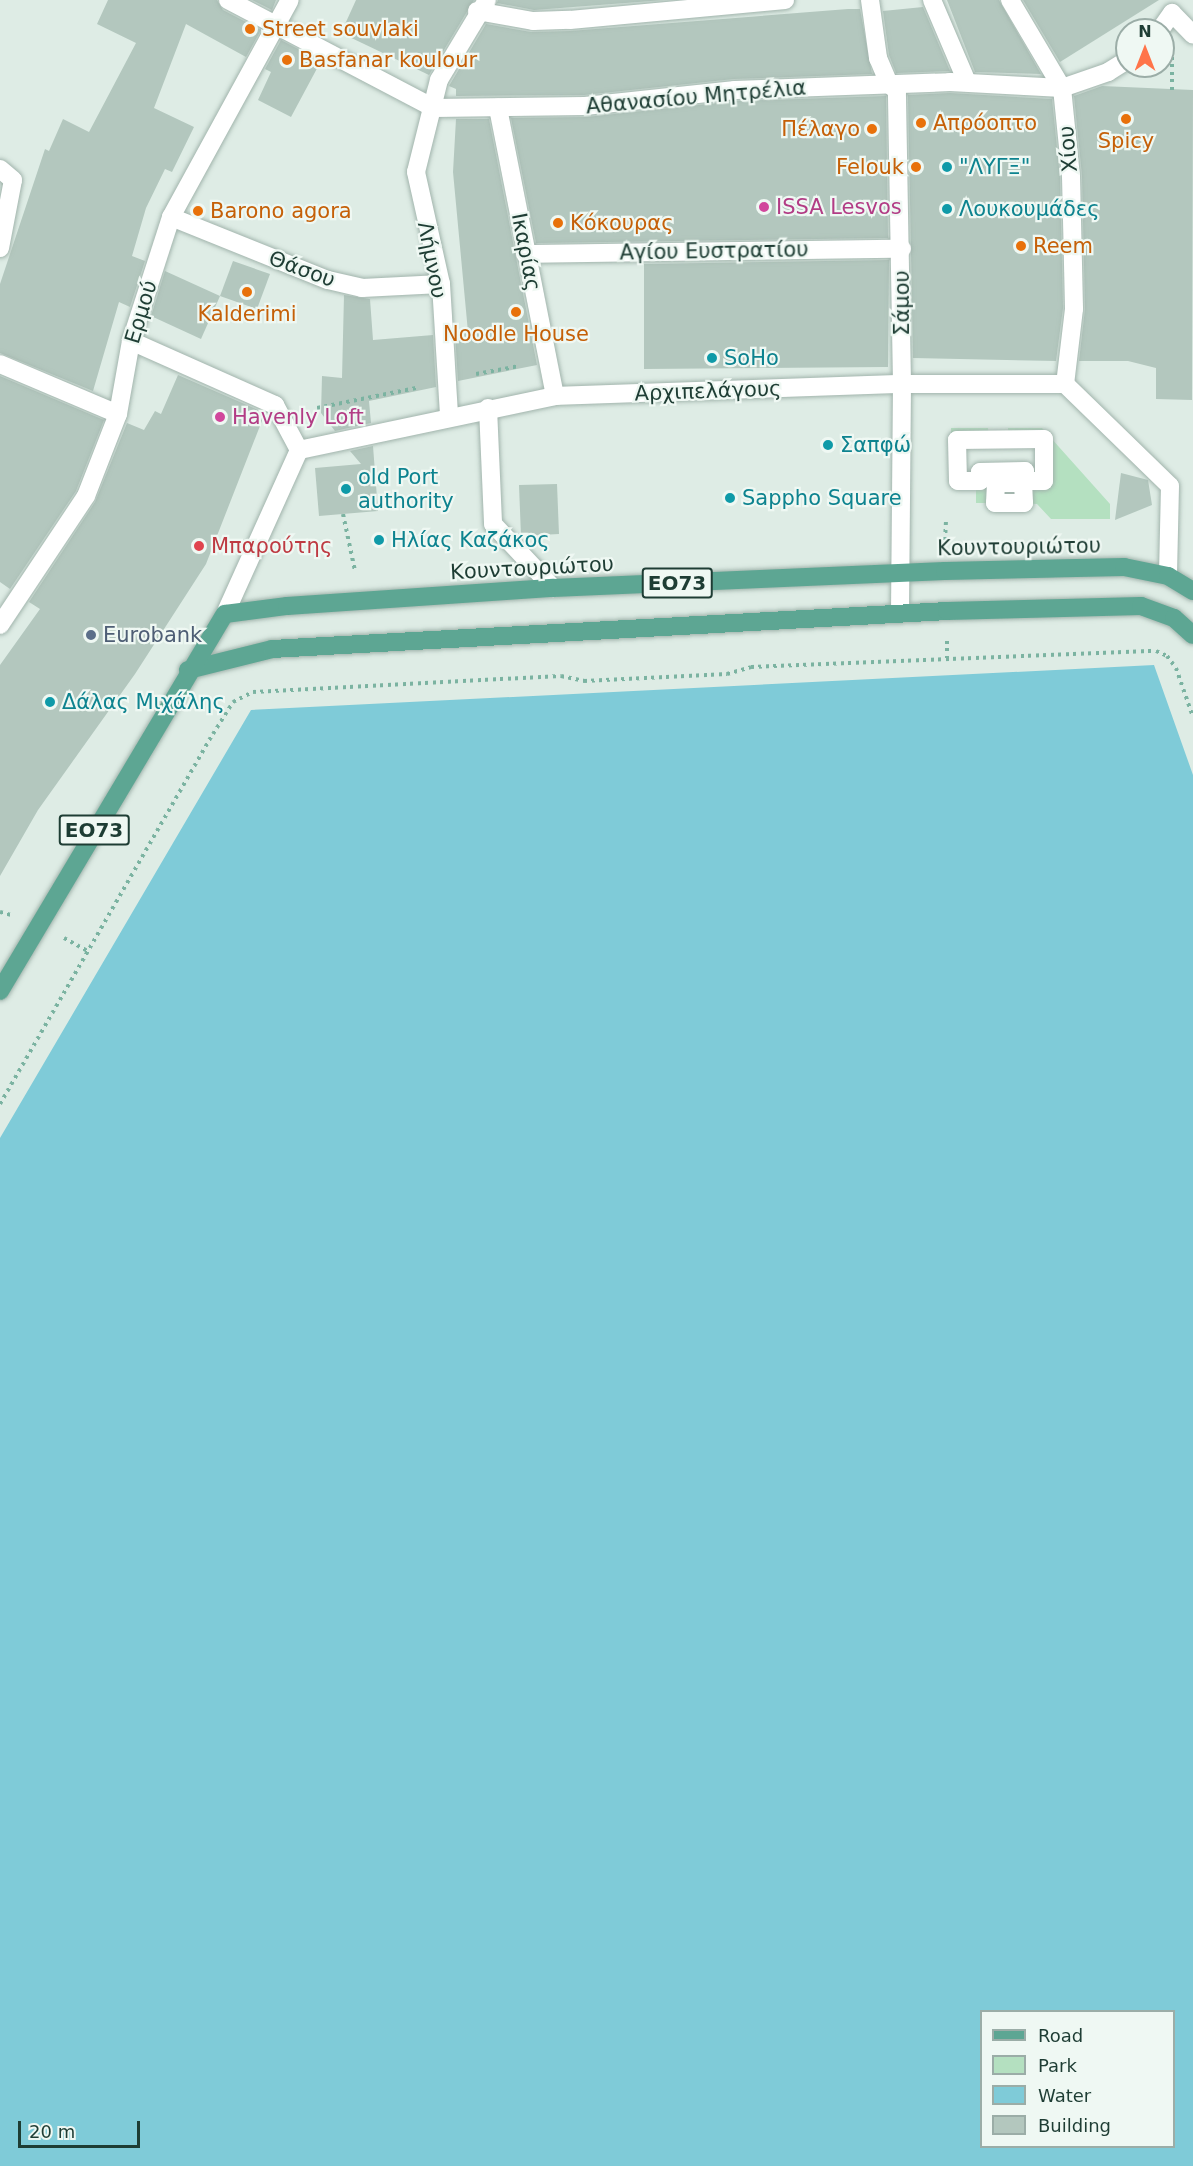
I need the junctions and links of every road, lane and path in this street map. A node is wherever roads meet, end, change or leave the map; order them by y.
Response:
1 (228, 0) edge
2 (290, 0) edge
3 (785, 0) edge
4 (870, 0) edge
5 (932, 0) edge
6 (1010, 0) edge
7 (1168, 4) edge
8 (482, 6) edge
9 (278, 27) junction
10 (1193, 35) edge
11 (1115, 68) edge
12 (967, 82) junction
13 (889, 84) junction
14 (1062, 88) junction
15 (434, 108) junction
16 (498, 108) junction
17 (6, 175) edge
18 (171, 217) junction
19 (0, 248) edge
20 (902, 249) junction
21 (525, 254) junction
22 (441, 284) junction
23 (131, 341) junction
24 (0, 364) edge
25 (527, 364) dead end
26 (478, 373) dead end
27 (902, 384) junction
28 (1065, 384) junction
29 (420, 388) dead end
30 (555, 396) junction
31 (317, 408) dead end
32 (488, 408) junction
33 (118, 414) junction
34 (449, 416) junction
35 (1044, 439) joint
36 (299, 450) junction
37 (343, 513) dead end
38 (350, 548) dead end
39 (898, 573) junction
40 (1168, 576) junction
41 (553, 588) junction
42 (1193, 591) edge
43 (900, 613) junction
44 (225, 614) junction
45 (0, 625) edge
46 (1193, 635) edge
47 (188, 670) junction
48 (1193, 717) edge
49 (0, 991) edge
50 (0, 1104) edge

1 - 9 street, Αθανασίου Μητρέλια
2 - 9 street, Ερμού
3 - 8 street
4 - 13 street, Σάμου
5 - 12 street
6 - 14 street, Χίου
7 - 10 street
8 - 15 street, Λήμνου
9 - 15 street, Αθανασίου Μητρέλια
9 - 18 street, Ερμού
11 - 14 street, Αθανασίου Μητρέλια
12 - 13 street, Αθανασίου Μητρέλια
12 - 14 street, Αθανασίου Μητρέλια
13 - 16 street, Αθανασίου Μητρέλια
13 - 20 street, Σάμου
14 - 28 street, Χίου
15 - 16 street, Αθανασίου Μητρέλια
15 - 22 street, Λήμνου
16 - 21 street, Ικαρίας
17 - 19 street
18 - 22 street, Θάσου
18 - 23 street, Ερμού
20 - 21 street, Αγίου Ευστρατίου
20 - 27 street, Σάμου
21 - 30 street, Ικαρίας
22 - 34 street, Λήμνου
23 - 33 street, Ερμού
23 - 36 street
24 - 33 street
25 - 26 path
27 - 28 street, Αρχιπελάγους
27 - 30 street, Αρχιπελάγους
27 - 39 street, Σάμου
28 - 40 street
29 - 31 path
30 - 32 street, Αρχιπελάγους
32 - 34 street, Αρχιπελάγους
32 - 41 street
33 - 45 street, Ερμού
34 - 36 street, Αρχιπελάγους
35 - 35 street
36 - 44 street
37 - 38 path
39 - 40 main road, Κουντουριώτου / ΕΟ73
39 - 41 main road, Κουντουριώτου / ΕΟ73
39 - 43 street, Σάμου
40 - 42 main road, Κουντουριώτου / ΕΟ73
41 - 44 main road, Κουντουριώτου / ΕΟ73
43 - 46 main road, ΕΟ73
43 - 47 main road, ΕΟ73
44 - 47 main road, ΕΟ73
47 - 49 main road, ΕΟ73
48 - 50 path

